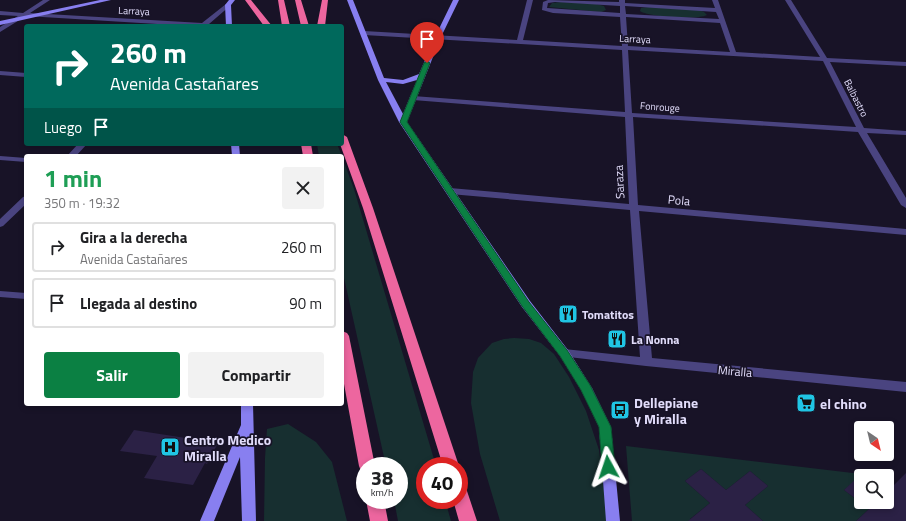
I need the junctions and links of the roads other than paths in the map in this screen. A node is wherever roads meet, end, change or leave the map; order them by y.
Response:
1 (47, 0) edge
2 (90, 0) edge
3 (108, 0) edge
4 (248, 0) edge
5 (281, 0) edge
6 (298, 0) edge
7 (325, 0) edge
8 (350, 0) edge
9 (456, 0) edge
10 (530, 0) edge
11 (555, 0) edge
12 (715, 0) edge
13 (788, 0) edge
14 (230, 2) edge
15 (622, 2) edge
16 (718, 10) junction
17 (0, 13) edge
18 (25, 14) junction
19 (38, 15) junction
20 (623, 15) junction
21 (0, 19) edge
22 (16, 20) junction
23 (722, 21) junction
24 (0, 23) edge
25 (186, 24) edge
26 (203, 24) edge
27 (229, 24) edge
28 (266, 24) edge
29 (286, 24) edge
30 (304, 24) edge
31 (321, 24) edge
32 (0, 30) edge
33 (364, 33) junction
34 (438, 37) junction
35 (520, 42) junction
36 (625, 48) junction
37 (734, 54) junction
38 (826, 61) junction
39 (906, 64) edge
40 (0, 73) edge
41 (24, 75) edge
42 (422, 76) junction
43 (382, 80) junction
44 (413, 98) junction
45 (629, 115) junction
46 (403, 122) junction
47 (861, 130) junction
48 (906, 133) edge
49 (344, 142) edge
50 (81, 146) edge
51 (73, 154) edge
52 (0, 158) edge
53 (24, 160) edge
54 (450, 191) junction
55 (24, 201) edge
56 (906, 205) edge
57 (634, 208) junction
58 (0, 224) edge
59 (906, 232) edge
60 (0, 294) edge
61 (24, 296) edge
62 (344, 346) edge
63 (564, 353) junction
64 (646, 362) junction
65 (906, 387) edge
66 (247, 406) edge
67 (248, 421) junction
68 (365, 457) edge
69 (448, 457) edge
70 (377, 509) edge
71 (465, 509) edge
72 (207, 521) edge
73 (249, 521) edge
74 (379, 521) edge
75 (468, 521) edge
76 (613, 521) edge

1 - 18 street
2 - 18 street
3 - 19 street
4 - 28 highway
5 - 29 highway
6 - 30 highway
7 - 31 highway
8 - 33 street
9 - 34 street
10 - 35 street
11 - 15 street
11 - 20 street
12 - 16 street
13 - 38 street, Balbastro
14 - 26 street
14 - 27 street
15 - 16 street
15 - 20 street, Saraza
16 - 23 street
17 - 18 street, Larraya
18 - 19 street, Larraya
18 - 21 street
18 - 22 street
19 - 22 street
19 - 25 street, Larraya
20 - 23 street
20 - 36 street, Saraza
22 - 24 street
22 - 32 street
23 - 37 street
33 - 34 street, Larraya
33 - 43 street
34 - 35 street, Larraya
34 - 42 street
35 - 36 street, Larraya
36 - 37 street, Larraya
36 - 45 street, Saraza
37 - 38 street, Larraya
38 - 39 street, Larraya
38 - 47 street, Balbastro
40 - 41 street
42 - 43 street
42 - 44 street
43 - 46 street
44 - 45 street, Fonrouge
44 - 46 street
45 - 47 street, Fonrouge
45 - 57 street, Saraza
46 - 54 street
47 - 48 street, Fonrouge
47 - 56 street, Balbastro
49 - 69 highway
50 - 51 street
52 - 53 street
54 - 57 street, Pola
54 - 63 street
55 - 58 street
57 - 59 street, Pola
57 - 64 street, Saraza
60 - 61 street
62 - 68 highway
63 - 64 street, Miralla
63 - 76 street
64 - 65 street, Miralla
66 - 67 street
67 - 72 street
67 - 73 street
70 - 74 highway
71 - 75 highway

